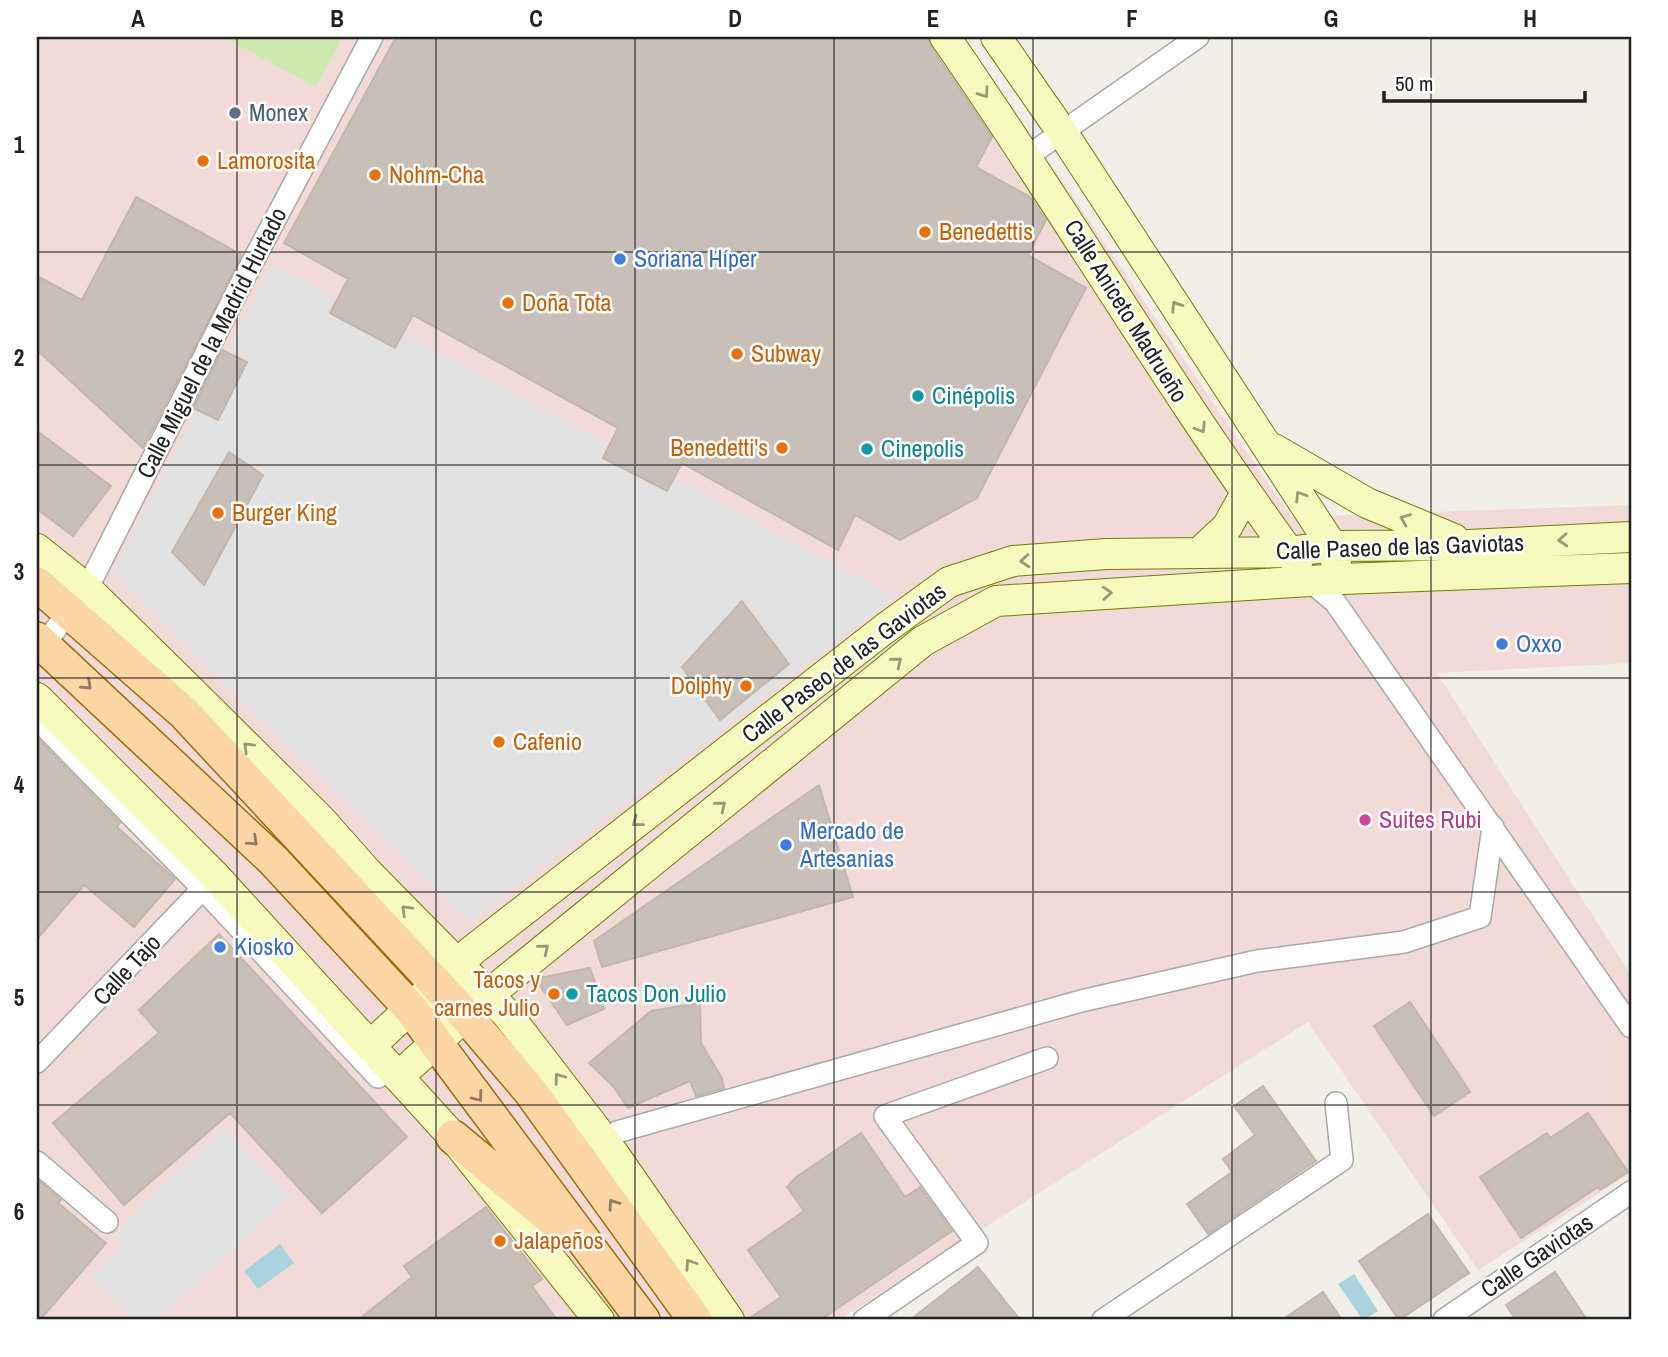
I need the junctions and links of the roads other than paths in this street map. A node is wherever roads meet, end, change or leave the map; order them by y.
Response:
1 (372, 37) edge
2 (945, 37) edge
3 (996, 37) edge
4 (1198, 37) edge
5 (1062, 132) junction
6 (1028, 156) junction
7 (1268, 445) junction
8 (1246, 493) junction
9 (1631, 537) edge
10 (1468, 545) junction
11 (1332, 546) junction
12 (37, 549) edge
13 (1289, 552) junction
14 (1199, 553) junction
15 (1631, 568) edge
16 (1311, 583) junction
17 (37, 584) edge
18 (1338, 590) junction
19 (78, 600) junction
20 (39, 645) edge
21 (37, 698) edge
22 (37, 719) edge
23 (1493, 827) junction
24 (209, 882) junction
25 (448, 974) junction
26 (477, 1005) junction
27 (410, 1008) junction
28 (1631, 1027) edge
29 (437, 1042) junction
30 (370, 1046) junction
31 (1047, 1058) dead end
32 (37, 1062) edge
33 (398, 1077) junction
34 (1336, 1103) dead end
35 (453, 1137) junction
36 (604, 1140) junction
37 (37, 1162) edge
38 (1631, 1192) edge
39 (107, 1222) dead end
40 (596, 1255) junction
41 (582, 1320) edge
42 (599, 1320) edge
43 (643, 1320) edge
44 (695, 1320) edge
45 (729, 1320) edge
46 (863, 1320) edge
47 (1103, 1320) edge
48 (1444, 1320) edge

1 - 19 street, Calle Miguel de la Madrid Hurtado
2 -> 6 main road, Calle Aniceto Madrueño
3 - 5 main road, Calle Aniceto Madrueño
4 - 5 street
5 - 6 street
7 -> 5 main road, Calle Aniceto Madrueño
6 -> 8 main road, Calle Aniceto Madrueño
10 -> 7 main road
11 -> 7 main road, Calle Aniceto Madrueño
8 - 13 main road, Calle Aniceto Madrueño
8 - 14 main road
9 -> 10 main road, Calle Paseo de las Gaviotas
10 - 11 main road, Calle Paseo de las Gaviotas
11 - 13 main road, Calle Paseo de las Gaviotas
11 - 18 main road, Calle Aniceto Madrueño
12 - 19 main road
13 - 14 main road, Calle Paseo de las Gaviotas
13 - 16 main road, Calle Aniceto Madrueño
14 -> 25 main road, Calle Paseo de las Gaviotas
15 - 18 main road, Calle Paseo de las Gaviotas
16 - 18 main road, Calle Paseo de las Gaviotas
26 -> 16 main road, Calle Paseo de las Gaviotas
17 - 19 main road
18 - 23 street
19 - 20 street, Calle Miguel de la Madrid Hurtado
25 -> 19 main road
20 -> 27 main road
21 - 24 main road
22 - 24 street
23 - 28 street
23 - 36 street
24 - 30 main road
24 - 32 street, Calle Tajo
24 - 41 street
25 - 26 main road
25 - 27 main road, Calle Paseo de las Gaviotas
26 - 29 main road, Calle Paseo de las Gaviotas
36 -> 26 main road
44 -> 26 main road
27 - 29 main road
27 - 30 main road, Calle Paseo de las Gaviotas
29 - 33 main road, Calle Paseo de las Gaviotas
29 -> 40 main road
30 - 33 main road
31 - 46 street
33 - 35 main road
34 - 47 street
35 - 40 main road
35 - 42 main road
45 -> 36 main road
37 - 39 street
38 - 48 street, Calle Gaviotas
40 - 43 main road

